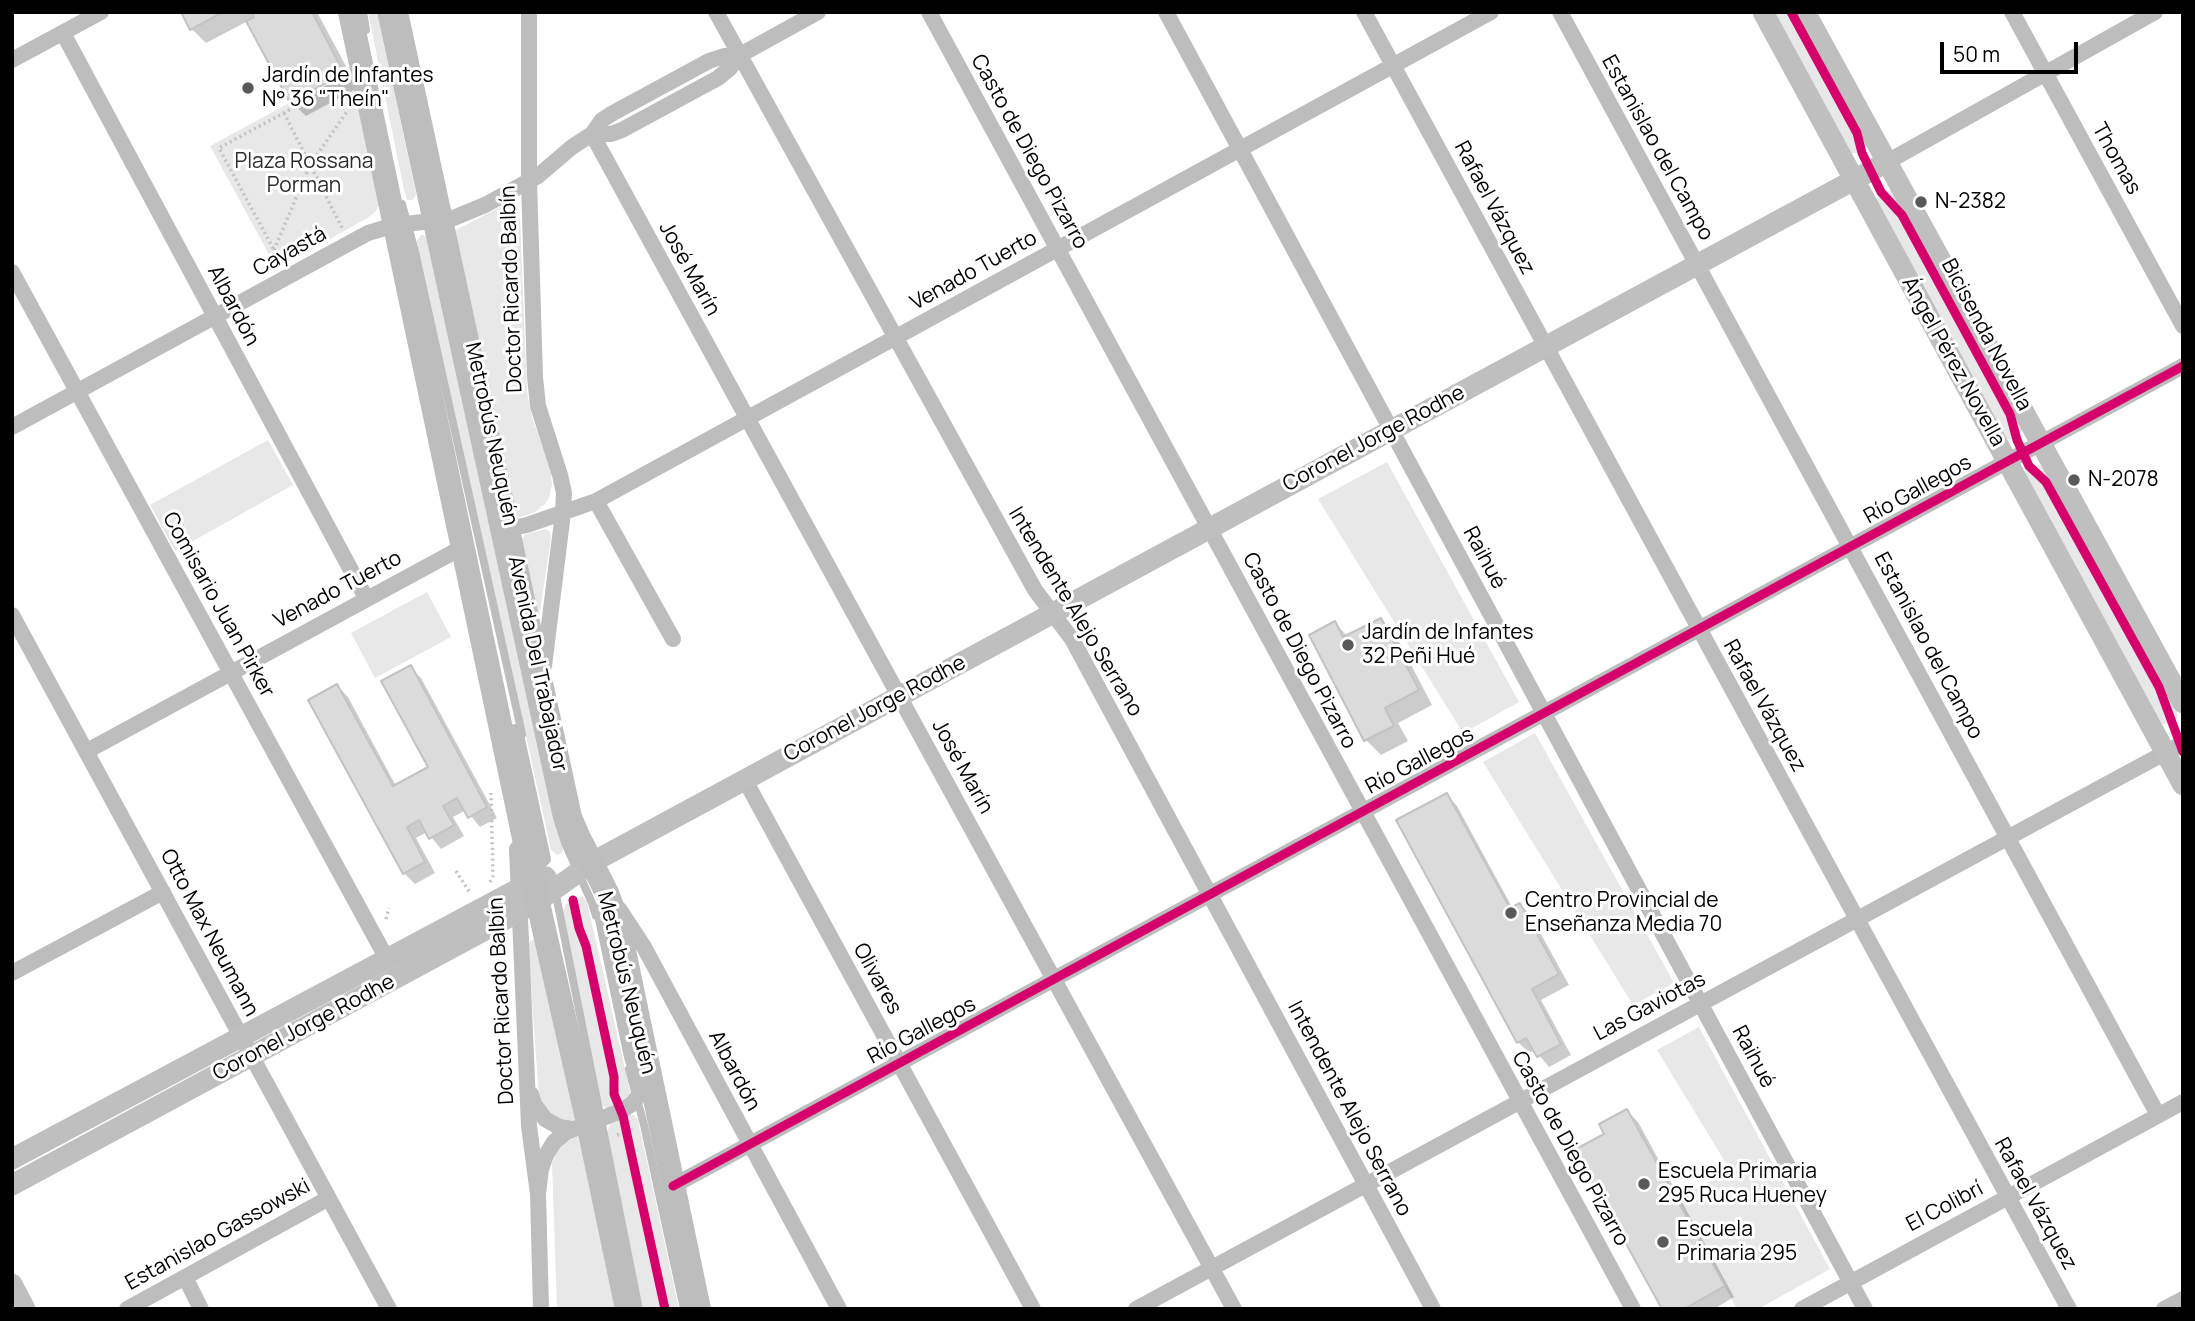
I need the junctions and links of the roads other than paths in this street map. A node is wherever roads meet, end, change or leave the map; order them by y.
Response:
1 (101, 12) edge
2 (350, 12) edge
3 (363, 12) edge
4 (382, 12) edge
5 (396, 12) edge
6 (529, 12) edge
7 (716, 12) edge
8 (818, 12) edge
9 (929, 12) edge
10 (1166, 12) edge
11 (1364, 12) edge
12 (1491, 12) edge
13 (1560, 12) edge
14 (1763, 12) edge
15 (1805, 12) edge
16 (2012, 12) edge
17 (2155, 12) edge
18 (63, 33) junction
19 (368, 40) dead end
20 (740, 55) junction
21 (12, 60) edge
22 (1393, 66) junction
23 (2045, 74) junction
24 (592, 134) junction
25 (1240, 149) junction
26 (1887, 162) junction
27 (1854, 180) junction
28 (528, 182) junction
29 (401, 197) dead end
30 (433, 221) junction
31 (401, 224) junction
32 (1058, 249) junction
33 (1697, 265) junction
34 (12, 272) edge
35 (215, 317) junction
36 (2183, 327) edge
37 (896, 338) junction
38 (1545, 347) junction
39 (2183, 366) edge
40 (78, 391) junction
41 (747, 419) junction
42 (12, 427) edge
43 (1391, 430) junction
44 (2041, 444) junction
45 (2007, 462) junction
46 (596, 501) junction
47 (563, 513) junction
48 (1209, 528) junction
49 (508, 530) junction
50 (463, 547) junction
51 (1850, 547) junction
52 (366, 598) junction
53 (1053, 613) junction
54 (12, 615) edge
55 (1699, 629) junction
56 (673, 639) dead end
57 (231, 673) junction
58 (541, 684) junction
59 (899, 696) junction
60 (2183, 703) edge
61 (1544, 713) junction
62 (510, 732) joint
63 (2174, 748) edge
64 (87, 751) junction
65 (745, 780) junction
66 (2183, 785) edge
67 (1363, 812) junction
68 (2008, 838) junction
69 (582, 867) junction
70 (536, 891) junction
71 (163, 892) junction
72 (1210, 895) junction
73 (603, 901) junction
74 (1857, 919) junction
75 (387, 959) junction
76 (15, 965) edge
77 (1054, 979) junction
78 (1701, 1004) junction
79 (242, 1037) junction
80 (252, 1056) junction
81 (900, 1063) junction
82 (649, 1068) junction
83 (527, 1074) junction
84 (637, 1100) junction
85 (1520, 1101) junction
86 (2183, 1102) edge
87 (2158, 1115) junction
88 (587, 1124) junction
89 (750, 1145) junction
90 (12, 1159) edge
91 (1366, 1184) junction
92 (12, 1185) edge
93 (673, 1186) junction
94 (538, 1194) junction
95 (2008, 1197) junction
96 (329, 1198) junction
97 (1212, 1268) junction
98 (185, 1277) junction
99 (1851, 1282) junction
100 (12, 1284) edge
101 (2183, 1298) edge
102 (26, 1309) edge
103 (127, 1309) edge
104 (201, 1309) edge
105 (390, 1309) edge
106 (541, 1309) edge
107 (627, 1309) edge
108 (639, 1309) edge
109 (684, 1309) edge
110 (699, 1309) edge
111 (839, 1309) edge
112 (1033, 1309) edge
113 (1136, 1309) edge
114 (1234, 1309) edge
115 (1433, 1309) edge
116 (1633, 1309) edge
117 (1802, 1309) edge
118 (1865, 1309) edge
119 (2069, 1309) edge
120 (2164, 1309) edge

1 - 18 street
2 - 31 main road
3 - 19 lane
4 - 30 lane, Metrobús Neuquén
5 - 30 main road, Avenida Del Trabajador
6 - 28 street, Doctor Ricardo Balbín
7 - 20 street, Intendente Alejo Serrano
8 - 20 street, Cayastá
9 - 32 street, Casto de Diego Pizarro
10 - 25 street, Raihué
11 - 22 street, Rafael Vázquez
12 - 22 street, Venado Tuerto
13 - 33 street, Estanislao del Campo
14 - 27 main road, Ángel Pérez Novella
15 - 26 main road, Ángel Pérez Novella
16 - 23 street, Thomas
17 - 23 street, Coronel Jorge Rodhe
18 - 21 street
18 - 35 street, Albardón
20 - 24 street, Cayastá
20 - 37 street, Intendente Alejo Serrano
22 - 25 street, Venado Tuerto
22 - 38 street, Rafael Vázquez
23 - 26 street, Coronel Jorge Rodhe
23 - 36 street, Thomas
24 - 28 street, Cayastá
24 - 41 street, José Marín
25 - 32 street, Venado Tuerto
25 - 43 street, Raihué
26 - 27 main road, Coronel Jorge Rodhe
26 - 44 main road, Ángel Pérez Novella
27 - 33 main road, Coronel Jorge Rodhe
27 - 45 main road, Ángel Pérez Novella
28 - 30 street, Cayastá
28 - 47 street, Doctor Ricardo Balbín
29 - 31 lane, Metrobús Neuquén
30 - 31 street, Cayastá
30 - 49 main road, Avenida Del Trabajador
30 - 69 lane, Metrobús Neuquén
31 - 35 street, Cayastá
31 - 50 main road
31 - 70 lane, Metrobús Neuquén
32 - 37 street, Venado Tuerto
32 - 48 street, Casto de Diego Pizarro
33 - 38 main road, Coronel Jorge Rodhe
33 - 51 street, Estanislao del Campo
34 - 40 street, Comisario Juan Pirker
35 - 40 street, Cayastá
35 - 52 street, Albardón
37 - 41 street, Venado Tuerto
37 - 53 street, Intendente Alejo Serrano
38 - 43 main road, Coronel Jorge Rodhe
38 - 55 street, Rafael Vázquez
39 - 44 street, Río Gallegos
40 - 42 street, Cayastá
40 - 57 street, Comisario Juan Pirker
41 - 46 street, Venado Tuerto
41 - 59 street, José Marín
43 - 48 main road, Coronel Jorge Rodhe
43 - 61 street, Raihué
44 - 45 street, Río Gallegos
44 - 60 main road, Ángel Pérez Novella
45 - 51 street, Río Gallegos
45 - 63 main road, Ángel Pérez Novella
46 - 47 street, Venado Tuerto
46 - 56 street
47 - 49 street, Venado Tuerto
47 - 58 street, Doctor Ricardo Balbín
48 - 53 main road, Coronel Jorge Rodhe
48 - 67 street, Casto de Diego Pizarro
49 - 58 main road, Avenida Del Trabajador
50 - 52 street, Venado Tuerto
50 - 70 main road
51 - 55 street, Río Gallegos
51 - 68 street, Estanislao del Campo
52 - 57 street, Venado Tuerto
53 - 59 main road, Coronel Jorge Rodhe
53 - 72 street, Intendente Alejo Serrano
54 - 64 street, Otto Max Neumann
55 - 61 street, Río Gallegos
55 - 74 street, Rafael Vázquez
57 - 64 street, Venado Tuerto
57 - 75 street, Comisario Juan Pirker
58 - 69 main road, Avenida Del Trabajador
59 - 65 main road, Coronel Jorge Rodhe
59 - 77 street, José Marín
61 - 67 street, Río Gallegos
61 - 78 street, Raihué
62 - 62 street
63 - 66 main road, Ángel Pérez Novella
63 - 68 street, Las Gaviotas
64 - 71 street, Otto Max Neumann
65 - 69 main road, Coronel Jorge Rodhe
65 - 81 street, Olivares
67 - 72 street, Río Gallegos
67 - 85 street, Casto de Diego Pizarro
68 - 74 street, Las Gaviotas
68 - 87 street, Estanislao del Campo
69 - 70 main road, Coronel Jorge Rodhe
69 - 73 main road, Avenida Del Trabajador
69 - 84 lane, Metrobús Neuquén
70 - 75 main road, Coronel Jorge Rodhe
70 - 80 main road, Coronel Jorge Rodhe
70 - 83 street, Doctor Ricardo Balbín
70 - 88 main road
71 - 76 street
71 - 79 street, Otto Max Neumann
72 - 77 street, Río Gallegos
72 - 91 street, Intendente Alejo Serrano
73 - 73 street
73 - 82 main road, Avenida Del Trabajador
73 - 89 street, Albardón
74 - 78 street, Las Gaviotas
74 - 95 street, Rafael Vázquez
75 - 79 main road, Coronel Jorge Rodhe
77 - 81 street, Río Gallegos
77 - 97 street, José Marín
78 - 85 street, Las Gaviotas
78 - 99 street, Raihué
79 - 80 street, Otto Max Neumann
79 - 90 main road, Coronel Jorge Rodhe
80 - 92 main road, Coronel Jorge Rodhe
80 - 96 street, Otto Max Neumann
81 - 89 street, Río Gallegos
81 - 112 street, Olivares
82 - 84 street
82 - 93 main road, Avenida Del Trabajador
83 - 88 street
83 - 94 street, Doctor Ricardo Balbín
84 - 88 street, Doctor Ricardo Balbín
84 - 109 lane, Metrobús Neuquén
85 - 91 street, Las Gaviotas
85 - 116 street, Casto de Diego Pizarro
86 - 87 street, El Colibrí
87 - 95 street, El Colibrí
88 - 94 street, Doctor Ricardo Balbín
88 - 107 main road
88 - 108 lane
89 - 93 street, Río Gallegos
89 - 111 street, Albardón
91 - 97 street, Las Gaviotas
91 - 115 street, Intendente Alejo Serrano
93 - 110 main road, Avenida Del Trabajador
94 - 106 street, Doctor Ricardo Balbín
95 - 99 street, El Colibrí
95 - 119 street, Rafael Vázquez
96 - 98 street, Estanislao Gassowski
96 - 105 street, Otto Max Neumann
97 - 113 street, Las Gaviotas
97 - 114 street, José Marín
98 - 103 street, Estanislao Gassowski
98 - 104 street
99 - 117 street, El Colibrí
99 - 118 street, Raihué
100 - 102 main road
101 - 120 street

